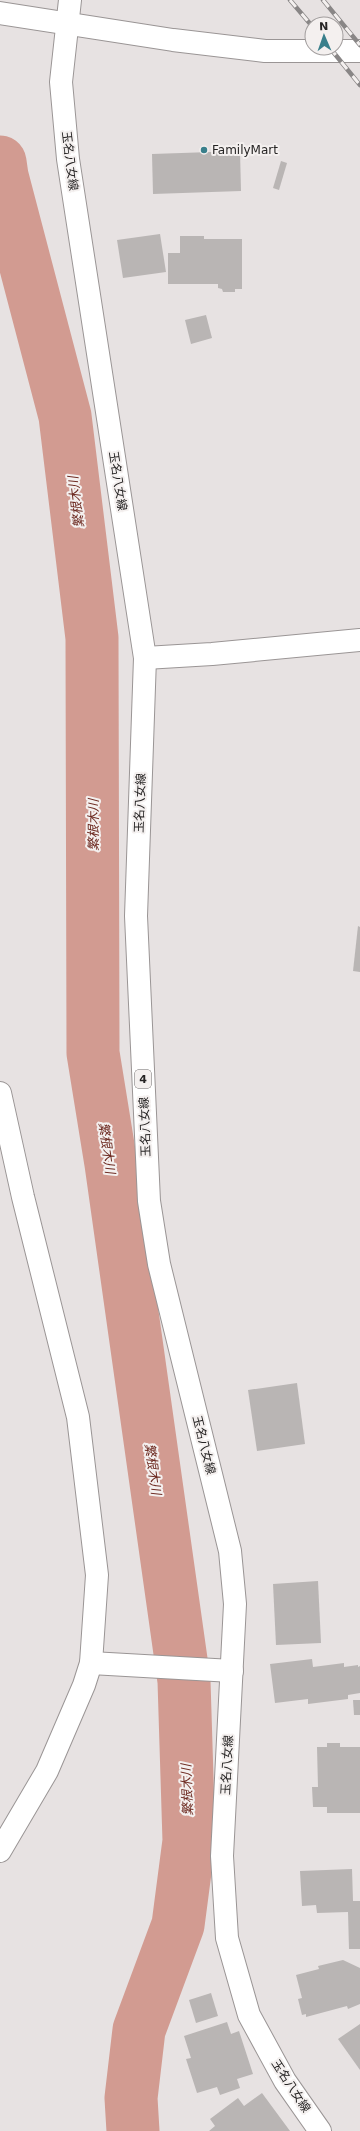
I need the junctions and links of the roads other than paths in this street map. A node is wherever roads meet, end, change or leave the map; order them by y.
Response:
1 (70, 0) edge
2 (0, 13) edge
3 (68, 23) junction
4 (360, 51) edge
5 (360, 640) edge
6 (145, 658) junction
7 (0, 1093) edge
8 (98, 1663) junction
9 (225, 1671) junction
10 (0, 1851) edge
11 (320, 2131) edge

1 - 3 main road, 玉名八女線 / 4
2 - 3 main road
3 - 4 main road
3 - 6 main road, 玉名八女線 / 4
5 - 6 main road
6 - 9 main road, 玉名八女線 / 4
7 - 8 main road
8 - 9 main road
8 - 10 main road
9 - 11 main road, 玉名八女線 / 4

